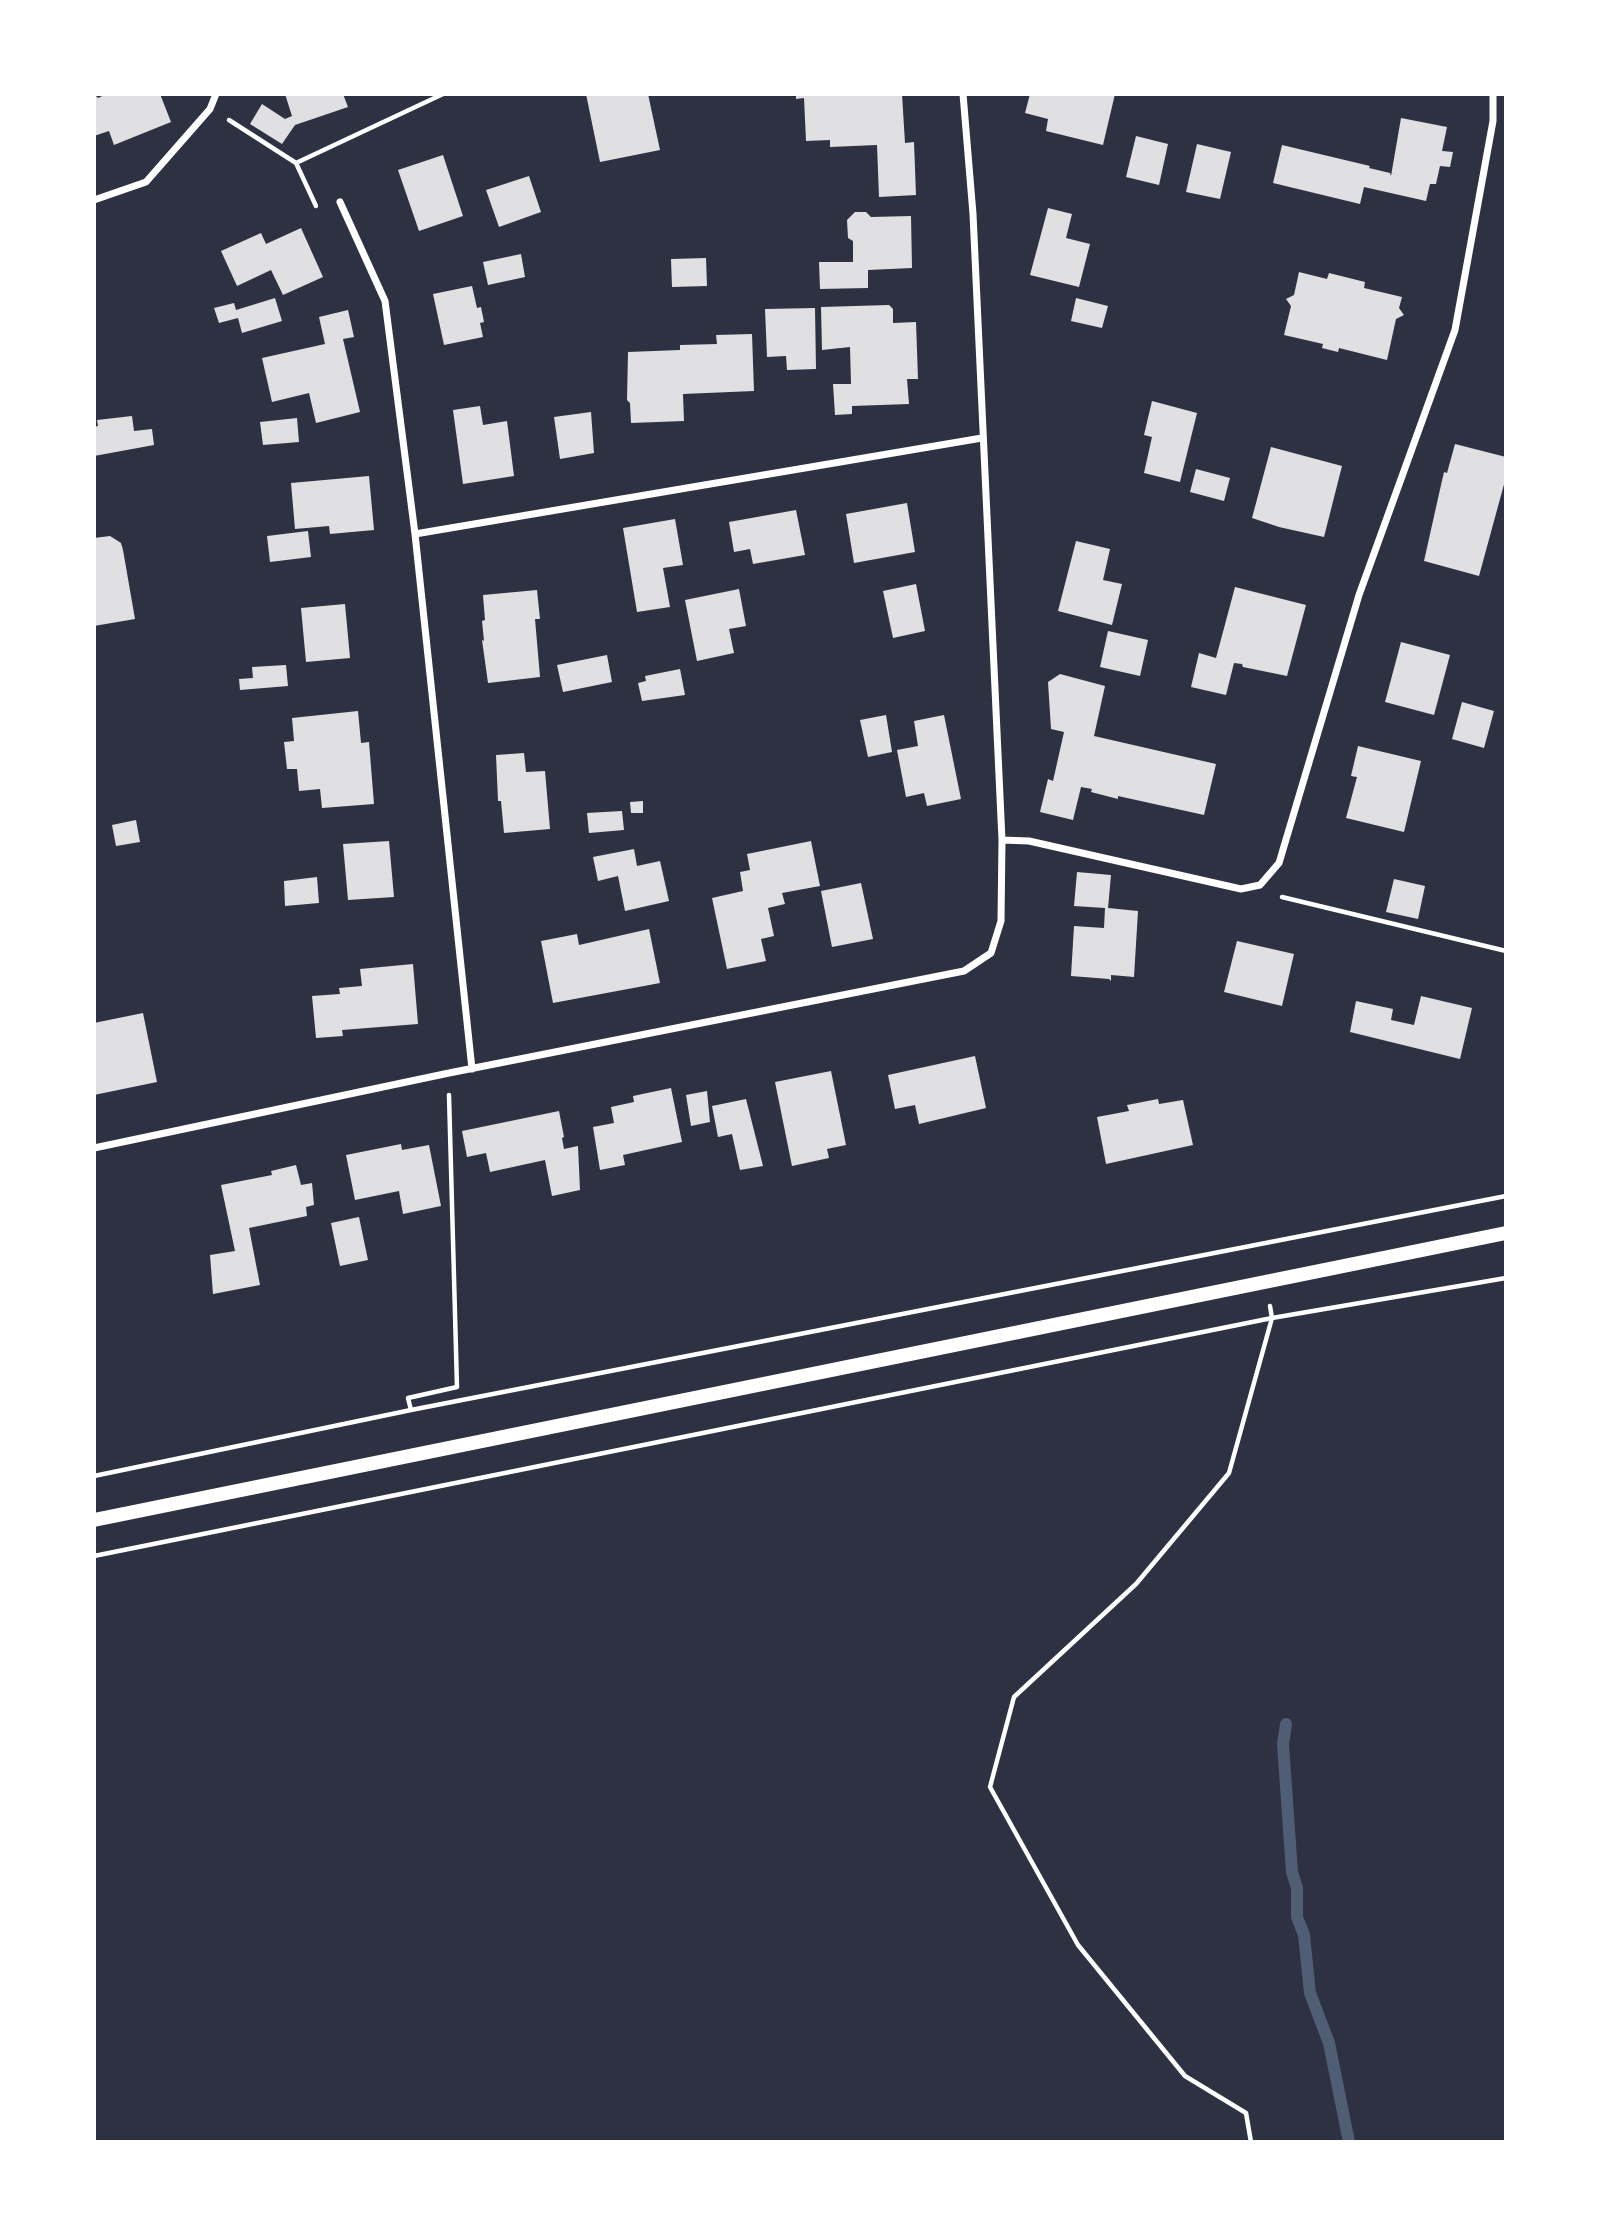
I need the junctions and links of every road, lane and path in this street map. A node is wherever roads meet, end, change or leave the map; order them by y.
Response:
1 (216, 94) edge
2 (443, 94) edge
3 (963, 94) edge
4 (1493, 94) edge
5 (210, 109) junction
6 (296, 163) junction
7 (94, 200) edge
8 (340, 202) joint
9 (982, 438) junction
10 (415, 534) junction
11 (1002, 840) junction
12 (1260, 885) junction
13 (1506, 951) edge
14 (472, 1069) junction
15 (449, 1073) junction
16 (94, 1148) edge
17 (1506, 1196) edge
18 (1506, 1233) edge
19 (1506, 1278) edge
20 (1272, 1318) junction
21 (411, 1410) junction
22 (94, 1476) edge
23 (94, 1520) edge
24 (94, 1556) edge
25 (1251, 2141) edge

1 - 5 street
2 - 6 path
3 - 9 street
4 - 12 street
5 - 6 path
5 - 7 street
6 - 8 path
8 - 10 street
9 - 10 street
9 - 11 street
10 - 14 street
11 - 12 street
11 - 14 street
12 - 13 path
14 - 15 street
15 - 16 street
15 - 21 path
17 - 21 path
18 - 23 main road
19 - 20 path
20 - 24 path
20 - 25 path
21 - 22 path

